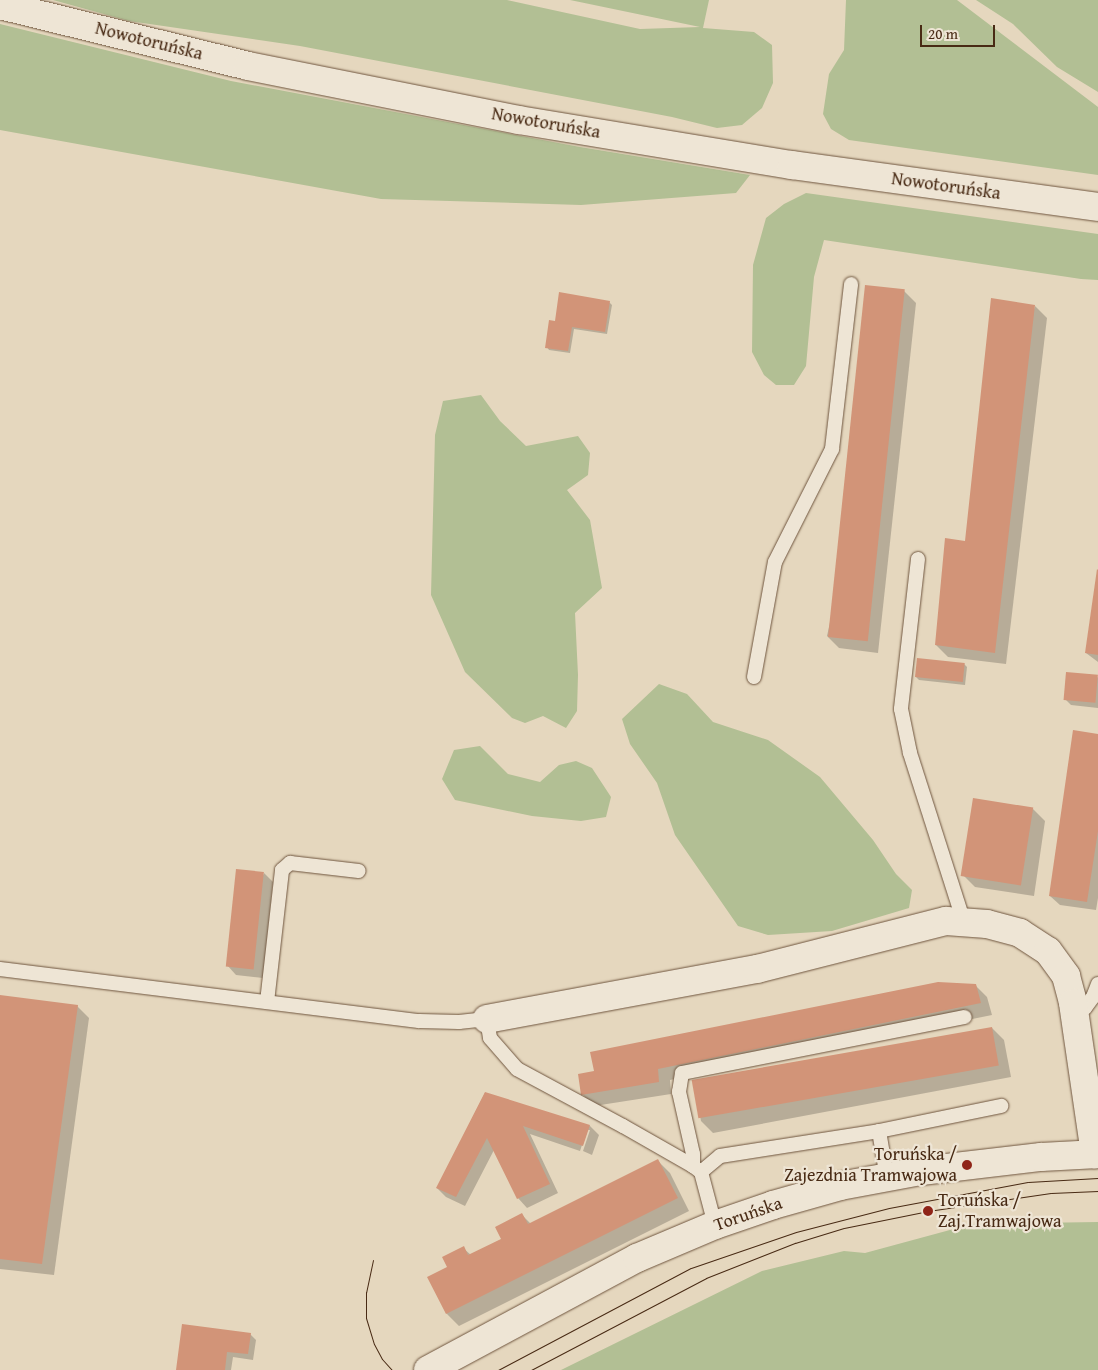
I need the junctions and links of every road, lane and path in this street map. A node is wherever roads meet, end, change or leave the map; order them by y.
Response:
1 (0, 5) edge
2 (1098, 207) edge
3 (851, 284) dead end
4 (918, 559) dead end
5 (754, 677) dead end
6 (359, 871) dead end
7 (964, 922) junction
8 (0, 969) edge
9 (1098, 984) edge
10 (267, 1002) junction
11 (1087, 1016) edge
12 (964, 1017) dead end
13 (486, 1019) junction
14 (1001, 1106) dead end
15 (879, 1131) junction
16 (1097, 1154) edge
17 (697, 1169) junction
18 (887, 1178) junction
19 (715, 1225) junction
20 (428, 1370) edge

1 - 2 street, Nowotoruńska
3 - 5 lane
4 - 7 lane
6 - 10 lane
7 - 11 street
7 - 13 street
8 - 10 lane
9 - 11 lane
10 - 13 lane
11 - 16 street
12 - 17 lane
13 - 17 lane
14 - 15 lane
15 - 17 lane
15 - 18 lane
16 - 18 street, Toruńska
17 - 19 lane
18 - 19 street, Toruńska
19 - 20 street, Toruńska

